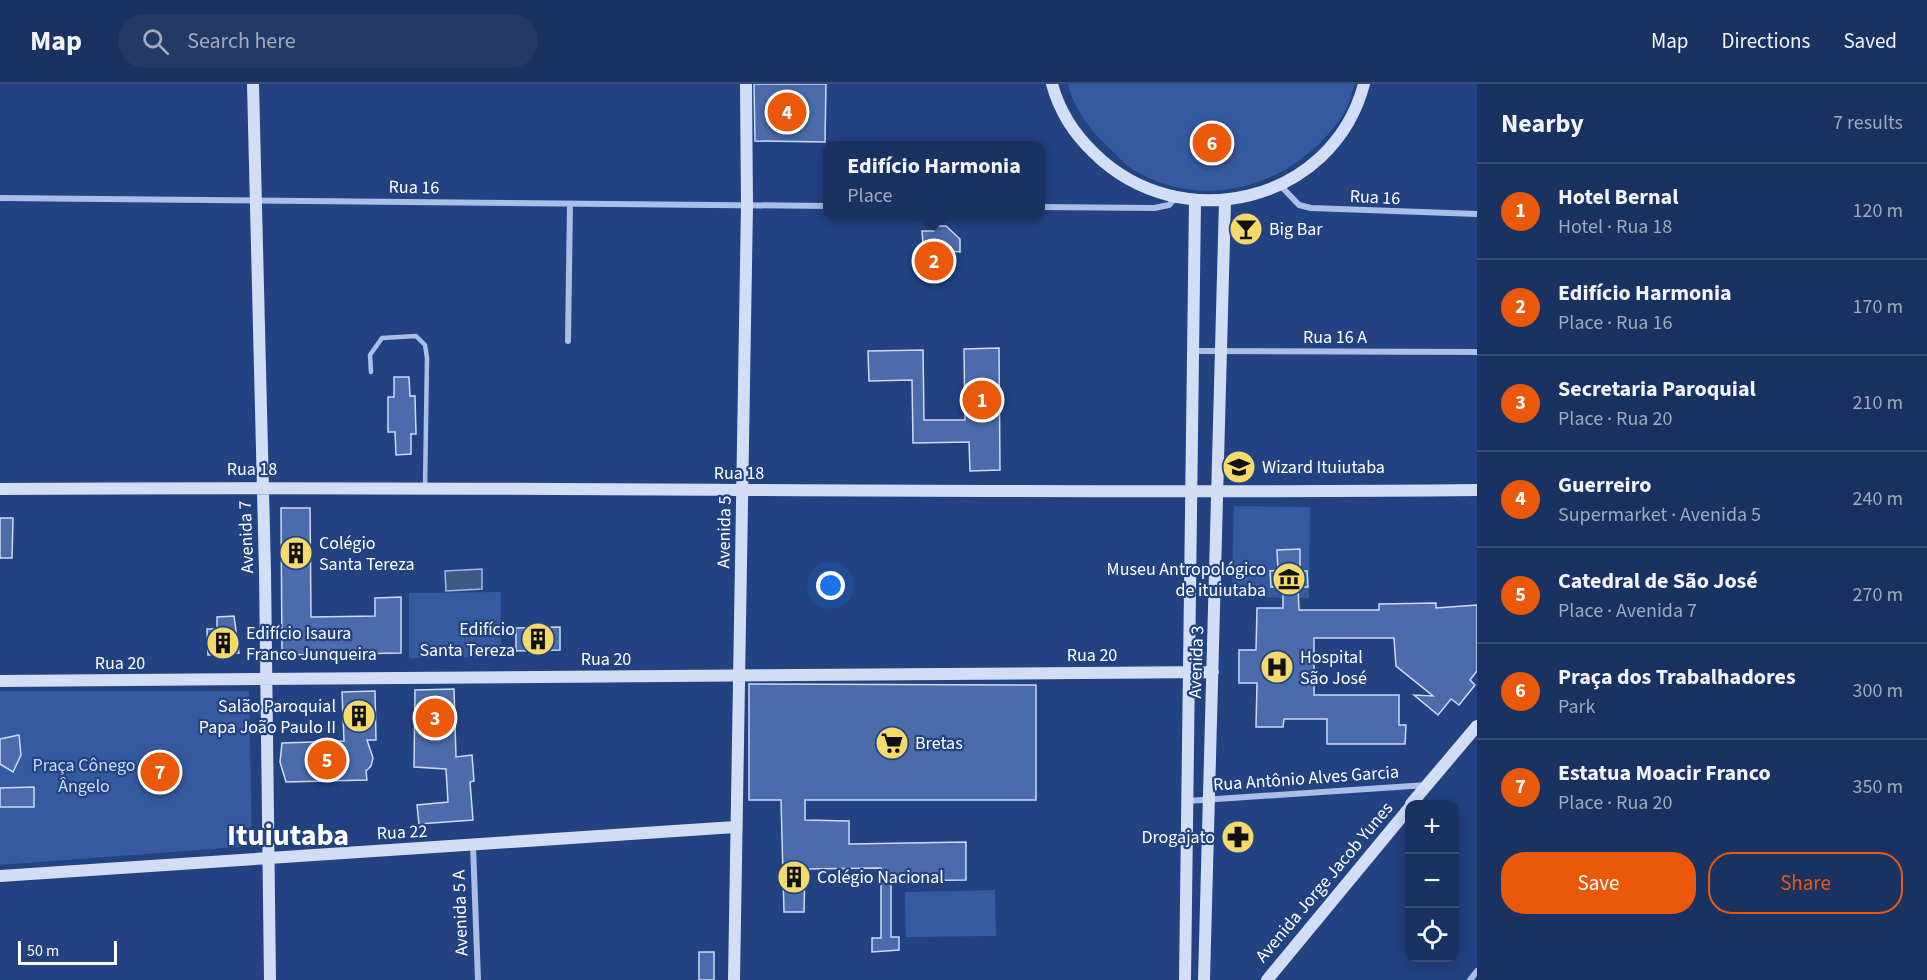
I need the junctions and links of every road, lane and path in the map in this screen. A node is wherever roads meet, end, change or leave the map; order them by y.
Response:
1 (746, 84) edge
2 (1052, 84) edge
3 (1364, 84) edge
4 (255, 87) edge
5 (1280, 185) junction
6 (1176, 197) junction
7 (0, 198) edge
8 (257, 200) junction
9 (1195, 201) junction
10 (1225, 201) junction
11 (570, 204) junction
12 (747, 205) junction
13 (823, 206) edge
14 (1045, 207) edge
15 (1477, 214) edge
16 (568, 341) dead end
17 (1193, 351) junction
18 (1221, 351) junction
19 (1477, 352) edge
20 (371, 372) dead end
21 (262, 487) junction
22 (425, 488) junction
23 (0, 489) edge
24 (1477, 490) edge
25 (742, 491) junction
26 (1191, 493) junction
27 (1218, 493) junction
28 (1189, 672) junction
29 (1213, 672) junction
30 (738, 676) junction
31 (266, 680) junction
32 (0, 681) edge
33 (1477, 726) edge
34 (1428, 785) junction
35 (1210, 800) junction
36 (1415, 800) edge
37 (1187, 801) junction
38 (1405, 812) edge
39 (735, 827) junction
40 (473, 845) junction
41 (269, 858) junction
42 (0, 876) edge
43 (1477, 971) edge
44 (270, 980) edge
45 (478, 980) edge
46 (734, 980) edge
47 (1185, 980) edge
48 (1204, 980) edge
49 (1266, 980) edge
50 (1470, 980) edge

1 - 12 street, Avenida 5
2 - 6 street
3 - 5 street
4 - 8 street, Avenida 7
5 - 10 street
5 - 15 street, Rua 16
6 - 9 street
6 - 14 street
7 - 8 street, Rua 16
8 - 11 street, Rua 16
8 - 21 street, Avenida 7
9 - 10 street
9 - 17 street, Avenida 3
10 - 18 street, Avenida 3
11 - 12 street, Rua 16
11 - 16 street
12 - 13 street, Rua 16
12 - 25 street, Avenida 5
17 - 18 street, Rua 16 A
17 - 26 street, Avenida 3
18 - 19 street, Rua 16 A
18 - 27 street, Avenida 3
20 - 22 lane
21 - 22 street, Rua 18
21 - 23 street, Rua 18
21 - 31 street, Avenida 7
22 - 25 street, Rua 18
24 - 27 street, Rua 18
25 - 26 street, Rua 18
25 - 30 street, Avenida 5
26 - 27 street, Rua 18
26 - 28 street, Avenida 3
27 - 29 street, Avenida 3
28 - 29 street, Rua 20
28 - 30 street, Rua 20
28 - 37 street, Avenida 3
29 - 35 street, Avenida 3
30 - 31 street, Rua 20
30 - 39 street, Avenida 5
31 - 32 street, Rua 20
31 - 41 street, Avenida 7
33 - 34 street, Avenida Jorge Jacob Yunes
34 - 35 street, Rua Antônio Alves Garcia
34 - 36 street, Avenida Jorge Jacob Yunes
35 - 37 street, Rua Antônio Alves Garcia
35 - 48 street, Avenida 3
37 - 47 street, Avenida 3
38 - 49 street, Avenida Jorge Jacob Yunes
39 - 40 street, Rua 22
39 - 46 street, Avenida 5
40 - 41 street, Rua 22
40 - 45 street, Avenida 5 A
41 - 42 street, Rua 22
41 - 44 street, Avenida 7
43 - 50 street

